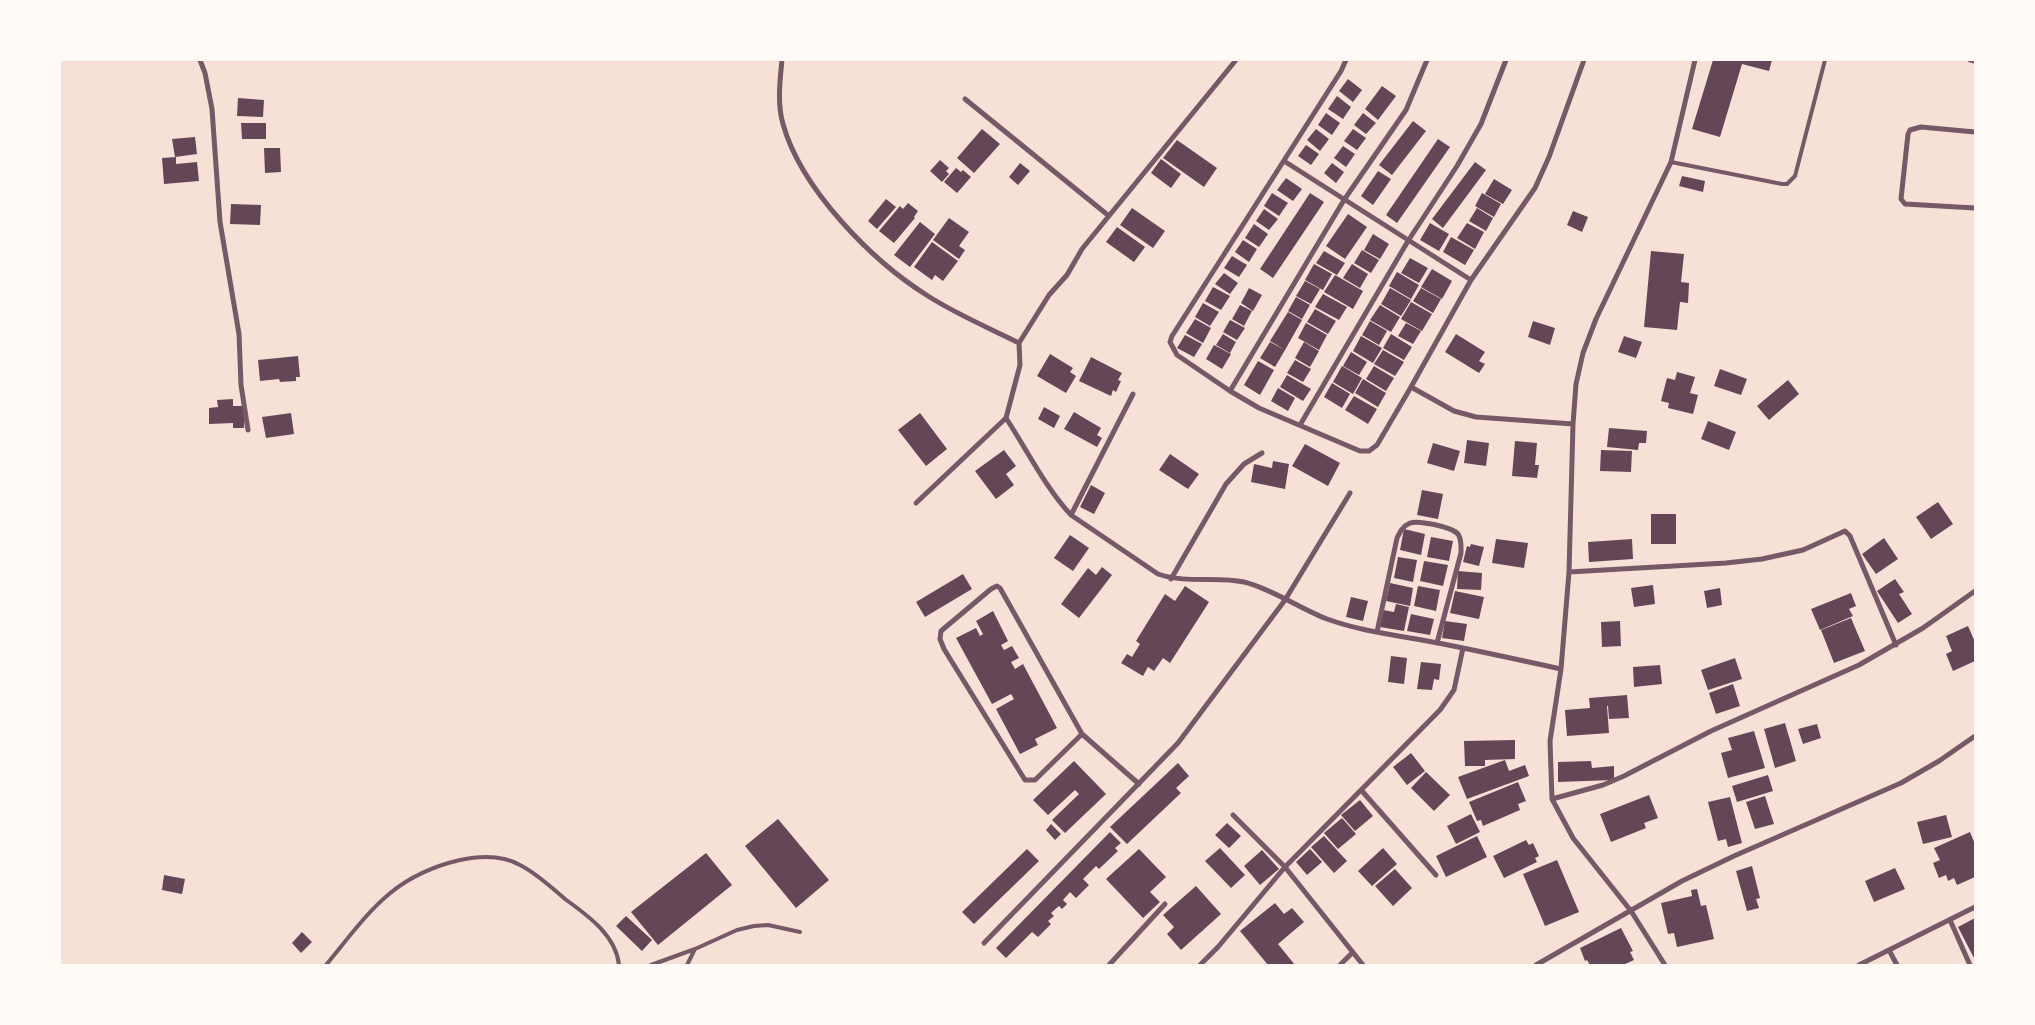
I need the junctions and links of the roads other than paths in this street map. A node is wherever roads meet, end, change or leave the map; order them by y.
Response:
1 (200, 60) edge
2 (782, 60) edge
3 (1236, 60) edge
4 (1346, 60) edge
5 (1427, 60) edge
6 (1506, 60) edge
7 (1584, 60) edge
8 (1696, 60) edge
9 (1825, 60) edge
10 (1970, 60) edge
11 (1975, 61) edge
12 (965, 99) dead end
13 (1975, 132) edge
14 (1284, 161) junction
15 (1671, 162) junction
16 (1344, 200) junction
17 (1975, 208) edge
18 (1109, 216) junction
19 (1408, 241) junction
20 (1471, 280) junction
21 (1019, 343) junction
22 (1411, 387) junction
23 (1230, 391) junction
24 (1133, 394) dead end
25 (1006, 418) junction
26 (1573, 424) junction
27 (1300, 425) junction
28 (248, 430) dead end
29 (1262, 453) dead end
30 (1350, 493) dead end
31 (916, 503) dead end
32 (1071, 515) junction
33 (1569, 572) junction
34 (1171, 579) junction
35 (1975, 591) edge
36 (1285, 600) junction
37 (1377, 632) junction
38 (1437, 643) junction
39 (1896, 645) junction
40 (1464, 648) junction
41 (1560, 669) junction
42 (1082, 734) junction
43 (1975, 736) edge
44 (1139, 784) junction
45 (1362, 791) junction
46 (1552, 799) junction
47 (1233, 815) dead end
48 (1285, 867) junction
49 (1436, 875) dead end
50 (1165, 904) dead end
51 (1975, 907) edge
52 (1630, 911) junction
53 (1950, 920) junction
54 (800, 932) dead end
55 (984, 943) dead end
56 (695, 949) junction
57 (1889, 950) junction
58 (1353, 952) junction
59 (326, 965) edge
60 (619, 965) edge
61 (651, 965) edge
62 (687, 965) edge
63 (1109, 965) edge
64 (1200, 965) edge
65 (1340, 965) edge
66 (1363, 965) edge
67 (1536, 965) edge
68 (1665, 965) edge
69 (1859, 965) edge
70 (1898, 965) edge
71 (1970, 965) edge

1 - 28 street
2 - 21 street
3 - 18 street
4 - 14 street
5 - 16 street
6 - 19 street
7 - 20 street
8 - 15 street
9 - 15 lane
10 - 11 street
12 - 18 street
13 - 17 street
14 - 16 street
14 - 23 street
15 - 26 street
16 - 19 street
16 - 23 street
18 - 21 street
19 - 20 street
19 - 27 street
20 - 22 street
21 - 25 street
22 - 26 street
22 - 27 street
23 - 27 street
24 - 32 street
25 - 31 street
25 - 32 street
26 - 33 street
29 - 34 street
30 - 36 street
32 - 34 street
33 - 39 street
33 - 41 street
34 - 36 street
35 - 39 street
36 - 37 street
36 - 44 street
37 - 38 street
37 - 38 street
38 - 40 street
39 - 46 street
40 - 41 street
40 - 45 street
41 - 46 street
42 - 42 street
42 - 44 street
43 - 52 street
44 - 55 street
45 - 48 street
45 - 49 street
46 - 52 street
47 - 48 street
48 - 58 street
48 - 64 street
50 - 63 street
51 - 53 street
52 - 67 street
52 - 68 street
53 - 57 street
53 - 71 street
54 - 56 lane
56 - 61 lane
56 - 62 lane
57 - 69 street
57 - 70 street
58 - 65 street
58 - 66 street
59 - 60 lane

